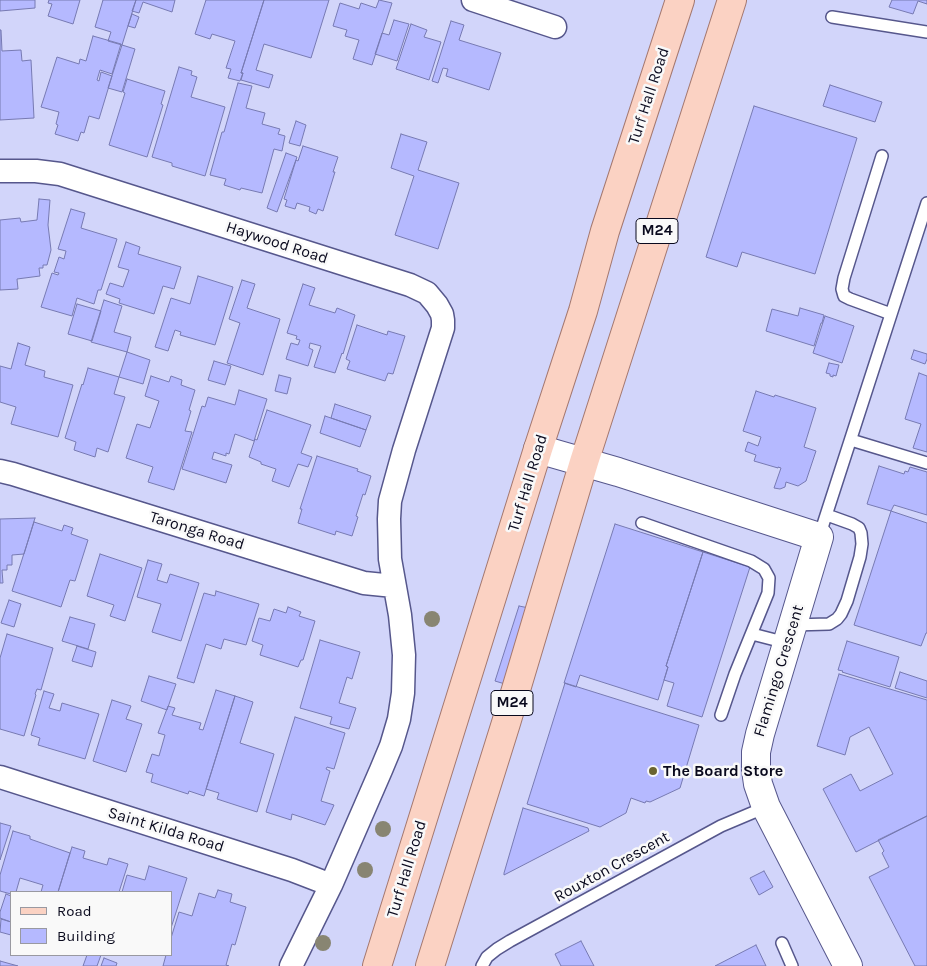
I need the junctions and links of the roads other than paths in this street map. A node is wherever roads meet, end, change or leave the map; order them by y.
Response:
1 (472, 0) edge
2 (680, 0) edge
3 (732, 0) edge
4 (495, 4) edge
5 (832, 17) dead end
6 (555, 27) dead end
7 (927, 32) edge
8 (882, 156) dead end
9 (0, 171) edge
10 (927, 203) edge
11 (891, 314) junction
12 (851, 440) junction
13 (538, 449) junction
14 (584, 462) junction
15 (927, 464) edge
16 (0, 471) edge
17 (642, 523) dead end
18 (823, 526) junction
19 (394, 586) junction
20 (752, 634) junction
21 (790, 634) junction
22 (721, 715) dead end
23 (0, 777) edge
24 (766, 807) junction
25 (331, 885) junction
26 (782, 943) dead end
27 (291, 966) edge
28 (377, 966) edge
29 (430, 966) edge
30 (482, 966) edge
31 (792, 966) edge
32 (848, 966) edge

1 - 4 street
2 - 13 main road, Turf Hall Road
3 - 14 main road, M24
4 - 6 street
5 - 7 lane
8 - 11 lane
9 - 19 street, Haywood Road
10 - 11 lane, Flamingo Crescent
11 - 12 lane, Flamingo Crescent
12 - 15 lane
12 - 18 lane, Flamingo Crescent
13 - 14 street
13 - 28 main road, Turf Hall Road
14 - 18 street
14 - 29 main road, M24
16 - 19 street, Taronga Road
17 - 20 lane
18 - 21 street, Flamingo Crescent
18 - 21 lane
19 - 25 street
20 - 21 lane
20 - 22 lane
21 - 24 street, Flamingo Crescent
23 - 25 street, Saint Kilda Road
24 - 30 lane, Rouxton Crescent
24 - 32 street, Flamingo Crescent
25 - 27 street
26 - 31 lane

